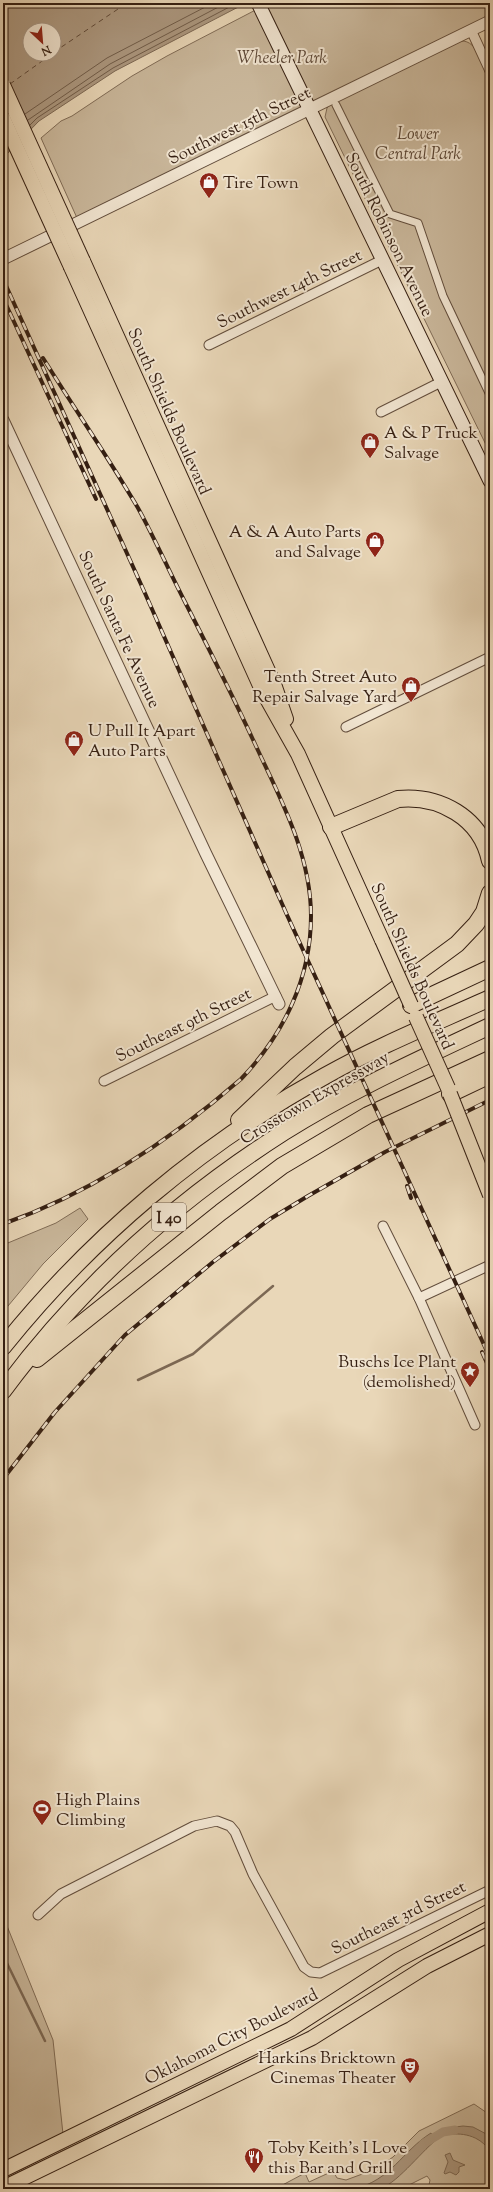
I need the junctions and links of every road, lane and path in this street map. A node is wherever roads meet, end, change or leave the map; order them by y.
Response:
1 (258, 3) edge
2 (490, 21) edge
3 (471, 30) junction
4 (490, 71) edge
5 (3, 85) edge
6 (336, 105) dead end
7 (310, 110) junction
8 (3, 118) edge
9 (3, 259) edge
10 (382, 260) junction
11 (77, 264) junction
12 (209, 345) dead end
13 (441, 382) junction
14 (490, 395) edge
15 (381, 412) dead end
16 (3, 420) edge
17 (490, 481) edge
18 (490, 657) edge
19 (346, 727) dead end
20 (331, 827) junction
21 (490, 860) edge
22 (490, 893) edge
23 (490, 968) edge
24 (490, 998) edge
25 (278, 1000) joint
26 (411, 1005) junction
27 (490, 1026) edge
28 (490, 1059) edge
29 (490, 1075) edge
30 (104, 1081) dead end
31 (449, 1091) junction
32 (200, 1158) junction
33 (490, 1195) edge
34 (383, 1226) dead end
35 (490, 1264) edge
36 (420, 1298) junction
37 (3, 1347) edge
38 (8, 1385) edge
39 (475, 1424) dead end
40 (490, 1890) edge
41 (490, 1911) edge
42 (38, 1915) dead end
43 (490, 1934) edge
44 (3, 2170) edge
45 (3, 2188) edge

1 - 7 main road, South Robinson Avenue
2 - 3 street, Southwest 15th Street
3 - 4 street
3 - 7 street, Southwest 15th Street
5 - 11 main road, South Shields Boulevard, bridge
6 - 14 street
7 - 9 street, Southwest 15th Street
7 - 10 main road, South Robinson Avenue
8 - 11 main road, South Shields Boulevard, bridge
10 - 12 street, Southwest 14th Street
10 - 13 main road, South Robinson Avenue
11 - 20 main road, South Shields Boulevard
13 - 15 street
13 - 17 main road, South Robinson Avenue
16 - 25 street, South Santa Fe Avenue
18 - 19 street
20 - 21 highway
20 - 26 main road, South Shields Boulevard, bridge
22 - 32 highway
23 - 26 highway
24 - 32 highway, Crosstown Expressway / I 40
25 - 30 street, Southeast 9th Street
26 - 31 main road, South Shields Boulevard, bridge
27 - 38 highway, Crosstown Expressway / I 40
28 - 38 highway
29 - 31 highway
31 - 33 main road, South Shields Boulevard, bridge
32 - 37 highway, Crosstown Expressway / I 40
34 - 36 street
35 - 36 street
36 - 39 street
40 - 42 street, Southeast 3rd Street
41 - 44 main road, Oklahoma City Boulevard
43 - 45 main road

